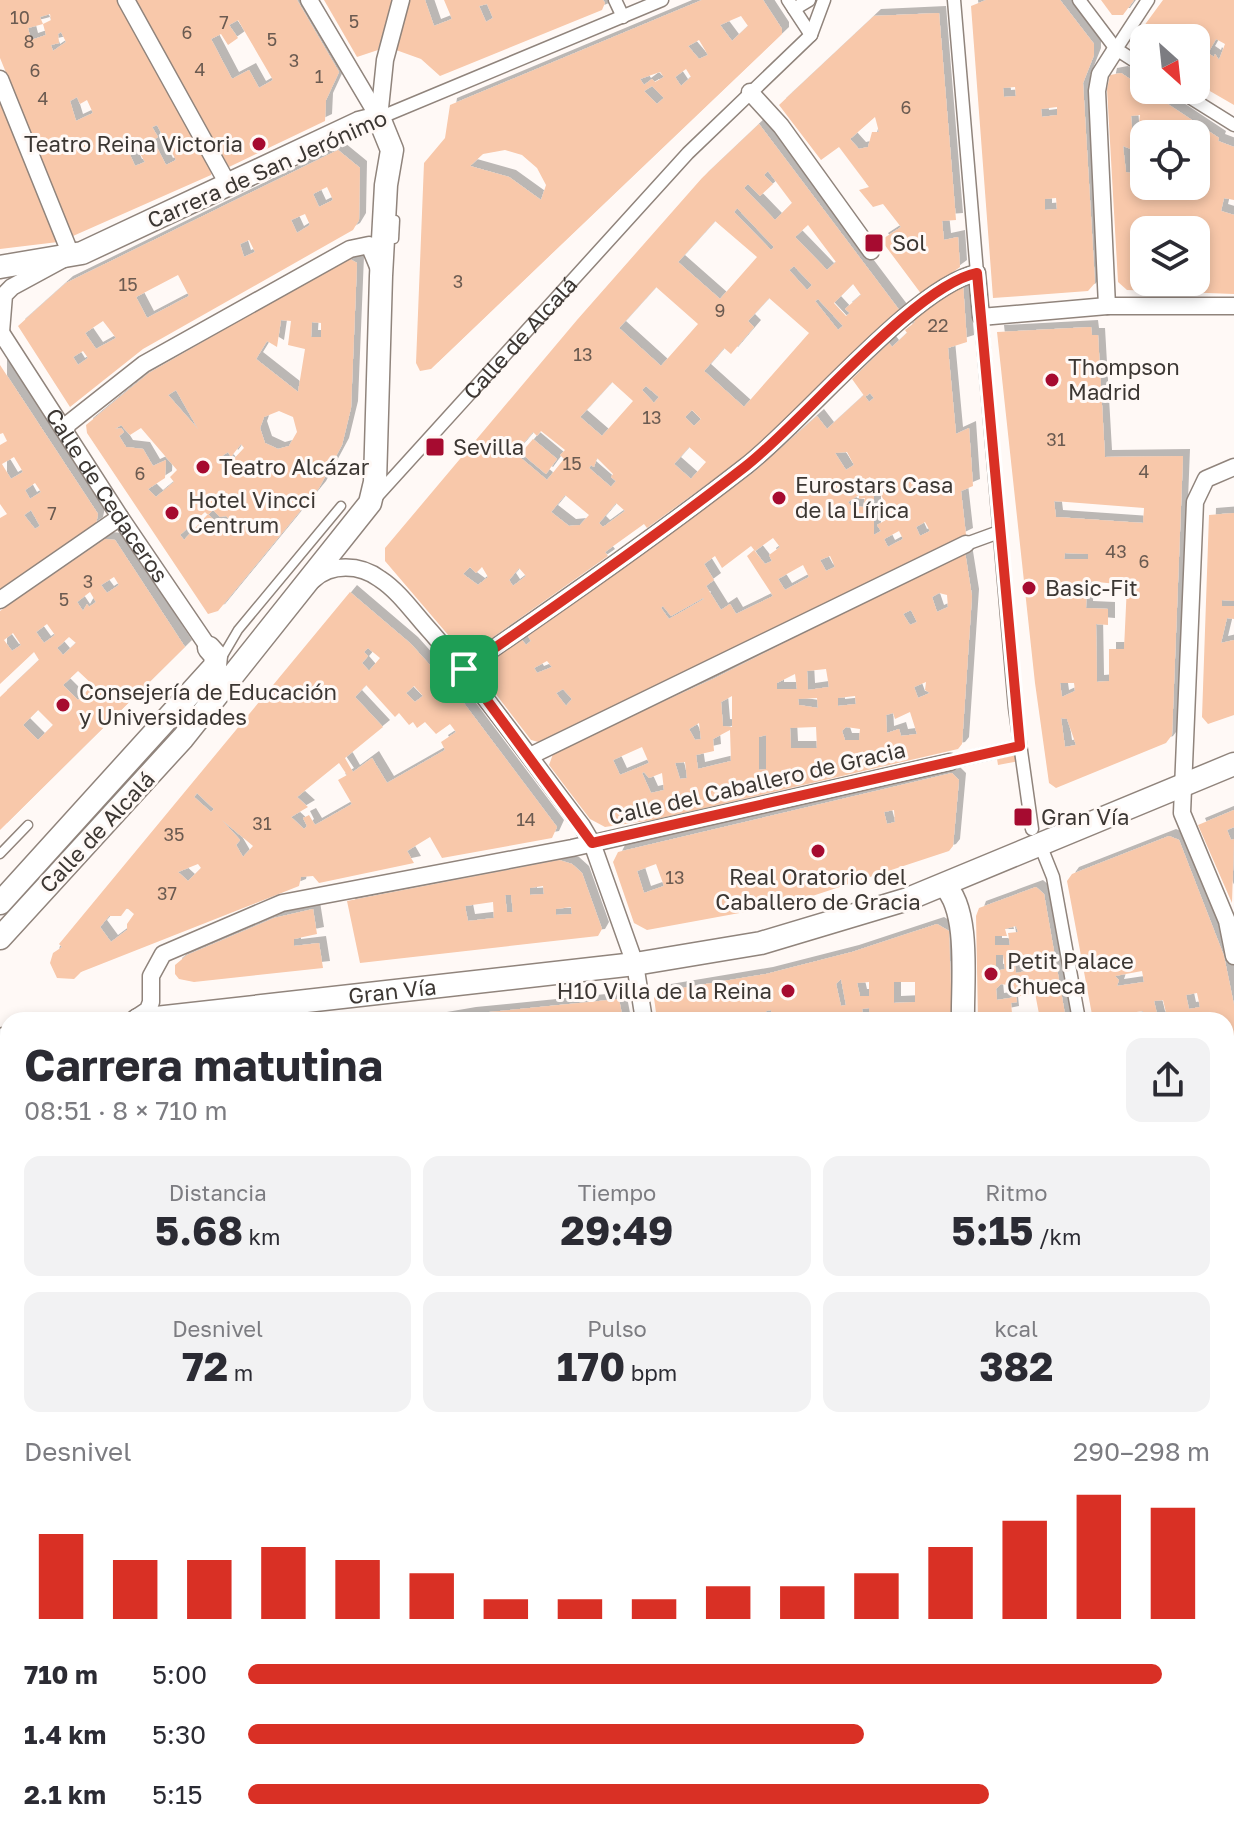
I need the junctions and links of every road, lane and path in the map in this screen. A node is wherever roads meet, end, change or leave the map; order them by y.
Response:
1 (126, 0) edge
2 (309, 0) edge
3 (401, 0) edge
4 (615, 0) edge
5 (662, 0) edge
6 (809, 0) edge
7 (824, 0) edge
8 (1079, 0) edge
9 (1148, 0) edge
10 (955, 4) edge
11 (791, 5) edge
12 (623, 17) junction
13 (808, 38) junction
14 (1116, 49) junction
15 (1130, 58) edge
16 (0, 79) edge
17 (750, 92) junction
18 (1200, 104) edge
19 (379, 118) junction
20 (1234, 125) edge
21 (391, 172) junction
22 (229, 186) junction
23 (394, 239) dead end
24 (871, 251) dead end
25 (71, 255) junction
26 (0, 267) edge
27 (977, 273) junction
28 (381, 276) junction
29 (1107, 306) junction
30 (1234, 306) edge
31 (981, 317) junction
32 (0, 332) edge
33 (65, 431) junction
34 (1234, 467) edge
35 (370, 503) junction
36 (341, 506) dead end
37 (120, 517) junction
38 (999, 532) junction
39 (966, 544) joint
40 (305, 588) junction
41 (0, 600) edge
42 (252, 650) junction
43 (216, 657) junction
44 (464, 669) junction
45 (222, 689) junction
46 (1020, 746) junction
47 (530, 756) junction
48 (950, 762) joint
49 (1234, 764) edge
50 (1184, 785) junction
51 (28, 825) dead end
52 (1036, 836) junction
53 (592, 843) junction
54 (0, 854) edge
55 (944, 885) junction
56 (1, 899) edge
57 (1230, 921) edge
58 (0, 938) edge
59 (1234, 956) edge
60 (635, 964) junction
61 (300, 1011) edge
62 (146, 1012) edge
63 (643, 1012) edge
64 (963, 1012) edge
65 (1078, 1012) edge

1 - 22 street
2 - 19 street
3 - 19 street
4 - 12 street
5 - 12 street, Carrera de San Jerónimo
6 - 11 street
7 - 13 street
8 - 14 street
9 - 14 street
10 - 27 street
11 - 13 street
12 - 19 street, Carrera de San Jerónimo
13 - 17 street, Calle de Alcalá
14 - 15 street
14 - 29 street
16 - 25 street
17 - 24 street
17 - 35 street, Calle de Alcalá
18 - 20 street
19 - 21 street
19 - 22 street, Carrera de San Jerónimo
21 - 23 lane
21 - 28 street
22 - 25 street, Carrera de San Jerónimo
25 - 26 street, Carrera de San Jerónimo
25 - 32 street
27 - 31 street
27 - 44 street
28 - 33 street
28 - 35 street
29 - 30 street
29 - 31 street
31 - 38 street
32 - 33 street, Calle de Cedaceros
33 - 37 street, Calle de Cedaceros
34 - 50 street
35 - 40 street, Calle de Alcalá
36 - 43 lane
37 - 41 street
37 - 43 street, Calle de Cedaceros
38 - 39 street
38 - 46 street
39 - 47 street
40 - 42 street, Calle de Alcalá
40 - 44 street
42 - 43 street
42 - 45 street, Calle de Alcalá
43 - 45 lane
43 - 56 street, Calle de Alcalá
44 - 47 street
45 - 58 street, Calle de Alcalá
46 - 48 street, Calle del Caballero de Gracia
46 - 52 street
47 - 53 street
48 - 53 street, Calle del Caballero de Gracia
49 - 50 street, Gran Vía
50 - 52 street, Gran Vía
50 - 57 street
51 - 54 lane
52 - 55 street, Gran Vía
52 - 65 street
53 - 60 street
53 - 62 street, Calle del Caballero de Gracia
55 - 60 street, Gran Vía
55 - 64 street
57 - 59 street
60 - 61 street, Gran Vía
60 - 63 street

